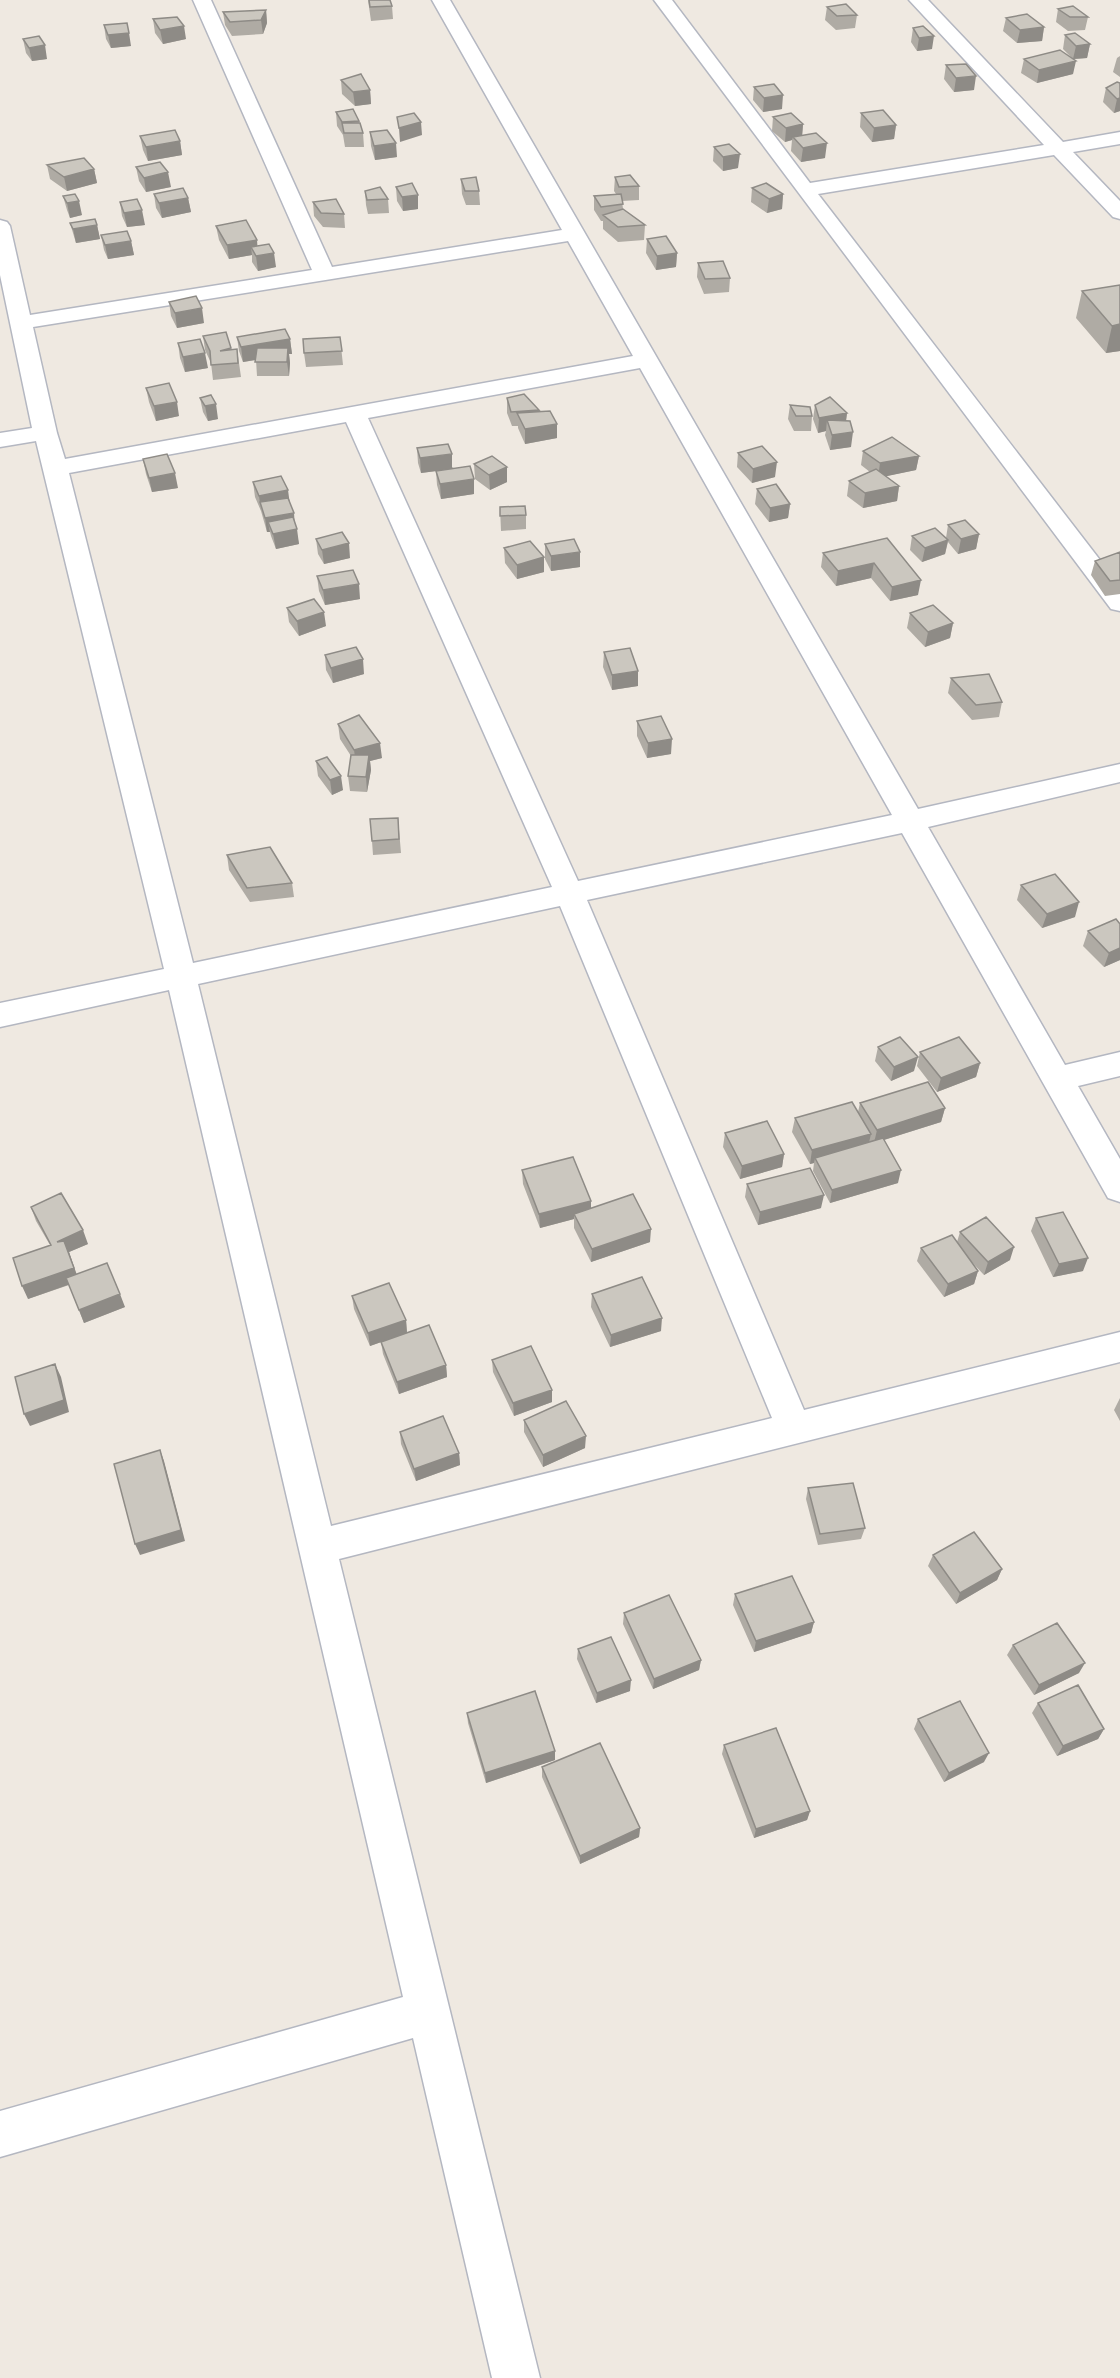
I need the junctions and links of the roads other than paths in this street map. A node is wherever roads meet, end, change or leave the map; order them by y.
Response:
1 (202, 0) edge
2 (441, 0) edge
3 (663, 0) edge
4 (918, 0) edge
5 (1120, 138) edge
6 (1058, 147) junction
7 (805, 190) junction
8 (1120, 213) edge
9 (0, 226) edge
10 (574, 234) junction
11 (325, 275) junction
12 (20, 323) junction
13 (646, 360) junction
14 (354, 413) junction
15 (45, 433) junction
16 (0, 440) edge
17 (56, 468) junction
18 (1120, 603) edge
19 (1120, 773) edge
20 (910, 821) junction
21 (569, 893) junction
22 (181, 976) junction
23 (0, 1015) edge
24 (1120, 1064) edge
25 (1058, 1079) junction
26 (1120, 1189) edge
27 (1120, 1347) edge
28 (794, 1428) junction
29 (318, 1546) junction
30 (429, 2013) junction
31 (0, 2133) edge
32 (516, 2378) edge

1 - 11 street
2 - 10 street
3 - 7 street
4 - 6 street
5 - 6 street
6 - 7 street
6 - 8 street
7 - 18 street
9 - 12 street
10 - 11 street
10 - 13 street
11 - 12 street
12 - 15 street
13 - 14 street
13 - 20 street
14 - 17 street
14 - 21 street
15 - 16 street
15 - 17 street
17 - 22 street
19 - 20 street
20 - 21 street
20 - 25 street
21 - 22 street
21 - 28 street
22 - 23 street
22 - 29 street
24 - 25 street
25 - 26 street
27 - 28 street
28 - 29 street
29 - 30 street
30 - 31 street
30 - 32 street

